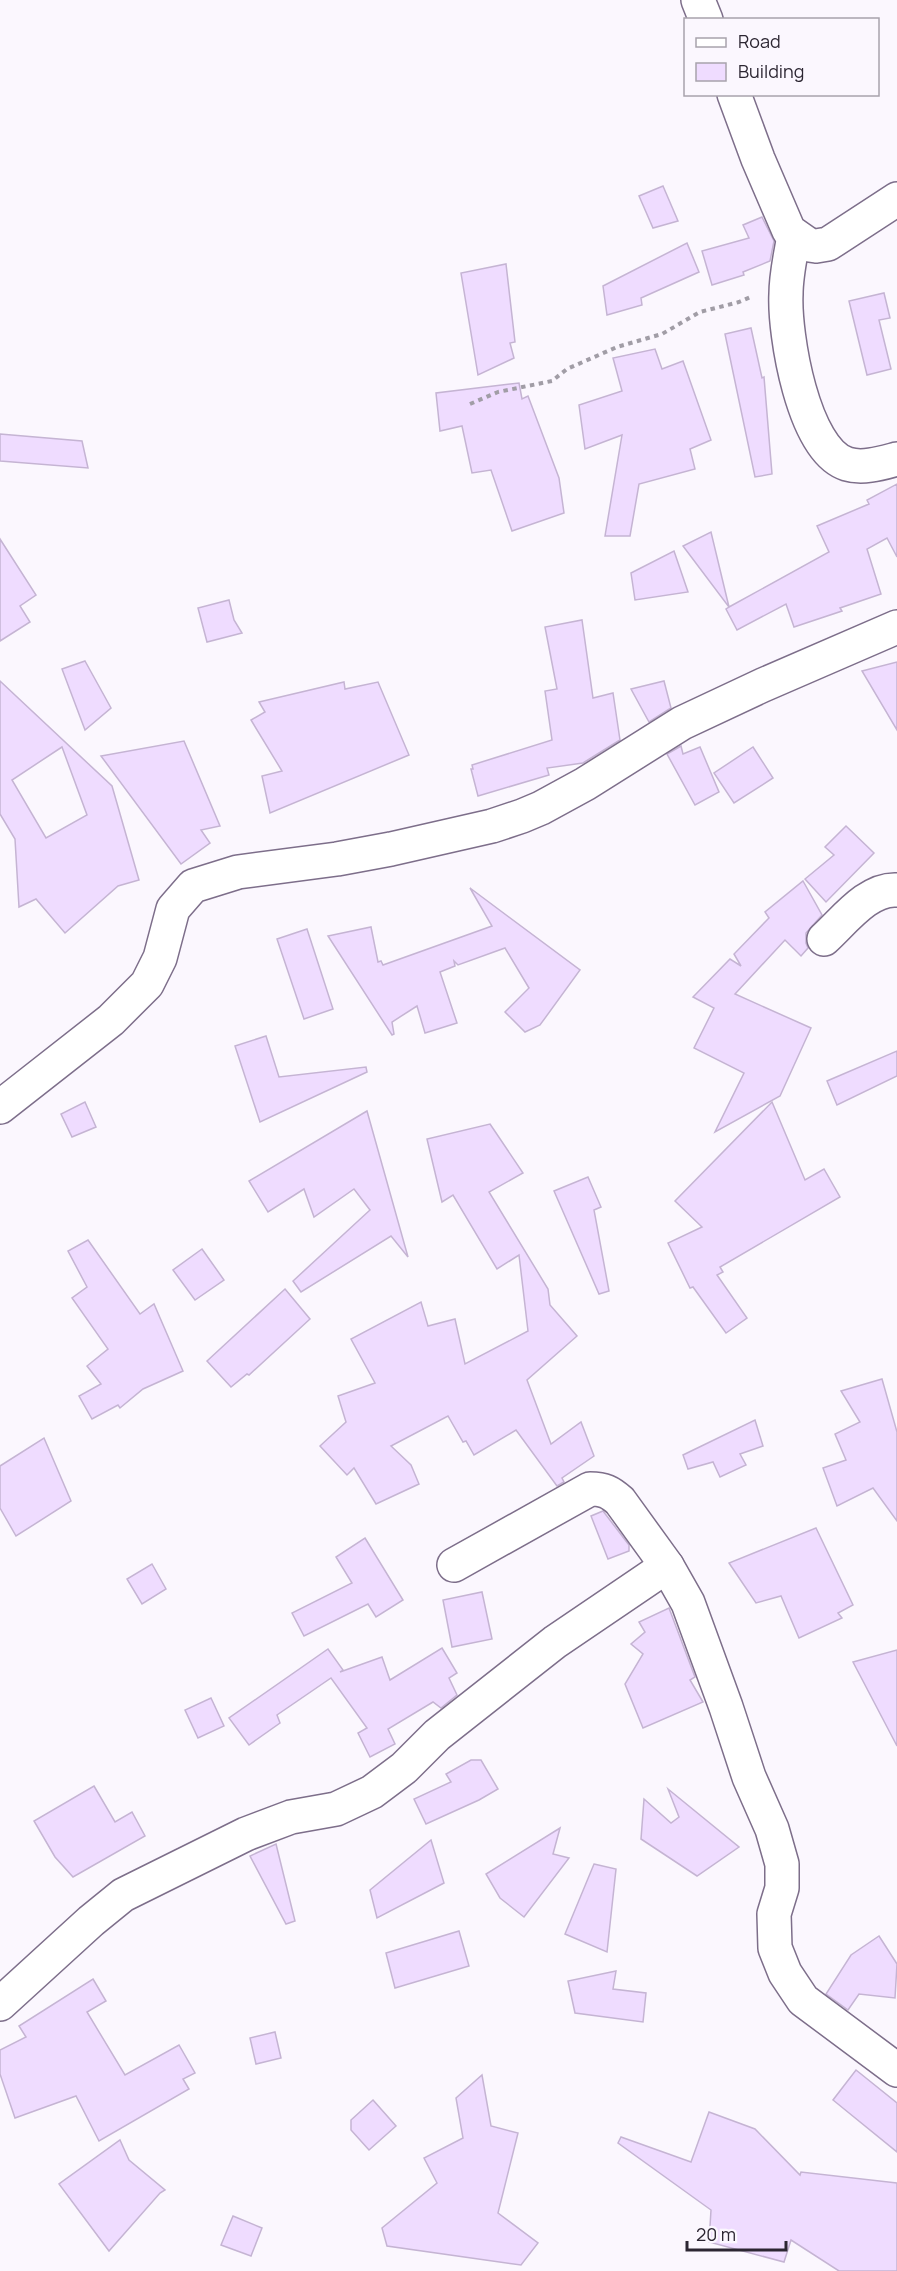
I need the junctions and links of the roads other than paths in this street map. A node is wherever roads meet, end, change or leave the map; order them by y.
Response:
1 (698, 0) edge
2 (705, 18) edge
3 (735, 96) edge
4 (897, 199) edge
5 (794, 235) junction
6 (897, 459) edge
7 (897, 627) edge
8 (897, 890) edge
9 (824, 939) dead end
10 (0, 1107) edge
11 (454, 1565) dead end
12 (667, 1566) junction
13 (0, 2004) edge
14 (897, 2070) edge

1 - 2 street
3 - 5 street
4 - 5 street
5 - 6 street
7 - 10 street
8 - 9 street
11 - 12 street
12 - 13 street
12 - 14 street

